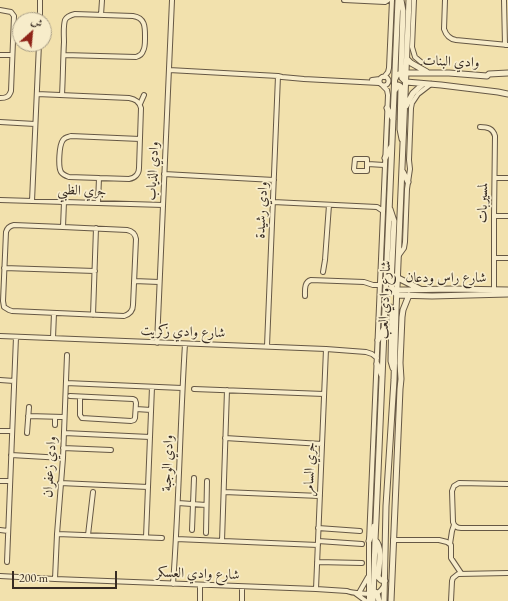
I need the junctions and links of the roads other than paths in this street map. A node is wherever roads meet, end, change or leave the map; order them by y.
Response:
1 (40, 0) edge
2 (102, 0) edge
3 (172, 0) edge
4 (344, 0) edge
5 (361, 0) edge
6 (392, 0) edge
7 (399, 0) edge
8 (409, 0) edge
9 (414, 0) edge
10 (445, 0) edge
11 (504, 0) edge
12 (386, 1) edge
13 (392, 9) junction
14 (0, 10) edge
15 (40, 12) edge
16 (101, 15) junction
17 (506, 45) edge
18 (39, 52) edge
19 (0, 55) edge
20 (12, 55) junction
21 (64, 55) junction
22 (407, 59) junction
23 (421, 62) dead end
24 (169, 70) junction
25 (428, 72) junction
26 (404, 73) junction
27 (508, 73) edge
28 (278, 76) junction
29 (395, 79) junction
30 (382, 81) junction
31 (406, 82) junction
32 (423, 84) junction
33 (431, 84) junction
34 (395, 90) junction
35 (37, 94) junction
36 (508, 94) edge
37 (62, 95) junction
38 (144, 95) dead end
39 (0, 98) edge
40 (140, 104) junction
41 (387, 108) junction
42 (405, 109) junction
43 (393, 119) junction
44 (0, 122) edge
45 (35, 124) junction
46 (480, 127) dead end
47 (140, 139) junction
48 (392, 144) junction
49 (404, 144) junction
50 (385, 158) junction
51 (368, 164) dead end
52 (384, 165) junction
53 (402, 172) junction
54 (164, 174) junction
55 (99, 178) junction
56 (495, 178) junction
57 (508, 178) edge
58 (274, 180) junction
59 (408, 182) junction
60 (407, 196) junction
61 (413, 196) dead end
62 (0, 200) edge
63 (32, 201) junction
64 (64, 202) junction
65 (273, 202) junction
66 (383, 202) junction
67 (98, 203) junction
68 (162, 205) junction
69 (329, 205) junction
70 (377, 206) junction
71 (390, 208) junction
72 (383, 211) junction
73 (494, 216) junction
74 (508, 216) edge
75 (63, 227) junction
76 (96, 228) junction
77 (382, 251) junction
78 (399, 255) junction
79 (495, 258) junction
80 (508, 258) edge
81 (387, 260) junction
82 (4, 268) junction
83 (95, 271) junction
84 (323, 272) dead end
85 (398, 278) junction
86 (134, 281) junction
87 (159, 282) junction
88 (380, 285) junction
89 (423, 290) junction
90 (494, 290) junction
91 (508, 290) edge
92 (396, 292) junction
93 (508, 294) edge
94 (386, 295) junction
95 (305, 296) dead end
96 (409, 296) junction
97 (385, 306) junction
98 (396, 311) junction
99 (54, 313) junction
100 (93, 315) junction
101 (402, 321) junction
102 (384, 327) junction
103 (0, 336) edge
104 (16, 336) junction
105 (53, 338) junction
106 (156, 343) junction
107 (378, 343) junction
108 (185, 344) junction
109 (267, 346) junction
110 (326, 349) junction
111 (366, 352) junction
112 (67, 355) dead end
113 (377, 358) junction
114 (376, 364) junction
115 (400, 368) junction
116 (394, 370) junction
117 (382, 378) junction
118 (0, 380) edge
119 (394, 380) junction
120 (14, 381) junction
121 (66, 383) junction
122 (152, 387) junction
123 (182, 388) junction
124 (194, 389) dead end
125 (227, 390) junction
126 (324, 394) junction
127 (70, 396) dead end
128 (80, 397) junction
129 (29, 407) dead end
130 (136, 409) junction
131 (151, 410) junction
132 (28, 416) junction
133 (56, 417) junction
134 (64, 418) junction
135 (55, 425) dead end
136 (0, 431) edge
137 (12, 431) junction
138 (27, 433) dead end
139 (64, 433) junction
140 (150, 437) junction
141 (225, 438) junction
142 (322, 444) junction
143 (63, 448) junction
144 (110, 450) dead end
145 (11, 455) junction
146 (63, 458) junction
147 (194, 478) dead end
148 (0, 481) edge
149 (10, 481) junction
150 (208, 481) dead end
151 (60, 483) junction
152 (508, 484) edge
153 (148, 487) junction
154 (93, 492) dead end
155 (224, 492) junction
156 (396, 492) junction
157 (320, 496) junction
158 (178, 504) junction
159 (193, 504) junction
160 (206, 505) junction
161 (386, 506) junction
162 (454, 525) junction
163 (318, 528) junction
164 (508, 528) edge
165 (0, 530) edge
166 (192, 530) dead end
167 (8, 531) junction
168 (360, 531) dead end
169 (206, 533) dead end
170 (57, 534) junction
171 (88, 535) junction
172 (146, 537) junction
173 (162, 538) dead end
174 (176, 539) junction
175 (372, 540) junction
176 (393, 540) junction
177 (222, 541) junction
178 (318, 543) junction
179 (362, 544) dead end
180 (450, 544) junction
181 (6, 562) dead end
182 (317, 562) junction
183 (362, 563) dead end
184 (369, 573) junction
185 (461, 573) junction
186 (508, 574) edge
187 (0, 576) edge
188 (55, 580) junction
189 (385, 583) junction
190 (173, 584) junction
191 (200, 585) junction
192 (242, 587) junction
193 (316, 590) junction
194 (360, 590) junction
195 (347, 591) junction
196 (372, 592) junction
197 (354, 593) junction
198 (200, 601) edge
199 (242, 601) edge
200 (368, 601) edge
201 (373, 601) edge
202 (379, 601) edge
203 (384, 601) edge
204 (391, 601) edge
205 (451, 601) edge

1 - 15 street
2 - 16 street
3 - 24 street, وادي الذياب
4 - 5 street
5 - 12 street
6 - 13 street
7 - 26 street
7 - 29 street, شارع وادي العب
8 - 22 street, شارع وادي العب
9 - 23 street
10 - 17 street
11 - 17 street
12 - 13 street
13 - 30 street
14 - 20 street
16 - 21 street
16 - 21 street
18 - 35 street
19 - 20 street
20 - 39 street
21 - 37 street
22 - 25 street
22 - 26 street, شارع وادي العب
24 - 28 street
24 - 54 street, وادي الذياب
25 - 26 street, وادي البنات
25 - 27 street, وادي البنات
26 - 29 street
26 - 31 street, شارع وادي العب
28 - 30 street
28 - 58 street, وادي رشيدة
29 - 34 street, شارع وادي العب
30 - 41 street
31 - 32 street, وادي البنات
31 - 42 street, شارع وادي العب
32 - 33 street, وادي البنات
32 - 42 street
33 - 36 street, وادي البنات
33 - 59 street
34 - 43 street, شارع وادي العب
34 - 49 street
35 - 37 street
35 - 45 street
37 - 40 street
38 - 40 street
40 - 47 street
41 - 43 street
41 - 50 street
42 - 49 street, شارع وادي العب
43 - 48 street, شارع وادي العب
44 - 45 street
45 - 63 street
46 - 56 street, لمسيربات
47 - 55 street
47 - 55 street
48 - 50 street
48 - 71 street, شارع وادي العب
49 - 53 street, شارع وادي العب
50 - 52 street
51 - 52 street
52 - 66 street
53 - 59 street
53 - 78 street, شارع وادي العب
54 - 58 street
54 - 68 street, وادي الذياب
55 - 67 street
56 - 57 street
56 - 73 street, لمسيربات
58 - 65 street, وادي رشيدة
59 - 60 street
60 - 61 street
60 - 78 street
62 - 63 street, جري الظبي
63 - 64 street, جري الظبي
64 - 67 street, جري الظبي
64 - 75 street
65 - 69 street
65 - 109 street, وادي رشيدة
66 - 70 street
66 - 72 street
67 - 68 street, جري الظبي
68 - 87 street, وادي الذياب
69 - 70 street
69 - 84 street
70 - 72 street
71 - 81 street, شارع وادي العب
71 - 92 street
72 - 77 street
73 - 74 street
73 - 79 street, لمسيربات
75 - 76 street
75 - 82 street
76 - 83 street
76 - 86 street
77 - 81 street
77 - 88 street
78 - 85 street, شارع وادي العب
79 - 80 street
79 - 90 street, لمسيربات
81 - 94 street, شارع وادي العب
82 - 83 street
82 - 99 street
83 - 100 street
85 - 89 street
85 - 92 street, شارع وادي العب
86 - 87 street
86 - 100 street
87 - 106 street, وادي الذياب
88 - 95 street
88 - 107 street
89 - 90 street, شارع راس ودعان
89 - 92 street, شارع راس ودعان
90 - 91 street, شارع راس ودعان
92 - 94 street, شارع راس ودعان
92 - 96 street, شارع راس ودعان
92 - 98 street, شارع وادي العب
93 - 96 street, شارع راس ودعان
94 - 97 street, شارع وادي العب
96 - 101 street, شارع وادي العب
97 - 102 street, شارع وادي العب
97 - 116 street
98 - 101 street
98 - 116 street, شارع وادي العب
99 - 100 street
99 - 105 street
101 - 115 street, شارع وادي العب
102 - 107 street
102 - 117 street, شارع وادي العب
103 - 104 street, شارع وادي زكريت
104 - 105 street, شارع وادي زكريت
104 - 120 street
105 - 106 street, شارع وادي زكريت
106 - 108 street, شارع وادي زكريت
107 - 111 street
107 - 113 street
108 - 109 street, شارع وادي زكريت
108 - 123 street, وادي الوجبة
109 - 110 street, شارع وادي زكريت
110 - 111 street, شارع وادي زكريت
110 - 126 street, جري السامر
111 - 113 street, شارع وادي زكريت
112 - 121 street, وادي زعفران
113 - 114 street
114 - 117 street
114 - 175 street
115 - 119 street
115 - 156 street, شارع وادي العب
116 - 119 street, شارع وادي العب
117 - 175 street, شارع وادي العب
118 - 120 street
119 - 161 street, شارع وادي العب
120 - 137 street
121 - 122 street
121 - 134 street, وادي زعفران
122 - 123 street
122 - 131 street
123 - 158 street, وادي الوجبة
124 - 125 street
125 - 126 street
125 - 141 street
126 - 142 street, جري السامر
127 - 128 street
128 - 130 street
128 - 130 street
129 - 132 street
130 - 131 street
131 - 140 street
132 - 133 street
132 - 138 street
133 - 134 street
133 - 135 street
134 - 139 street, وادي زعفران
136 - 137 street
137 - 145 street
139 - 140 street
139 - 143 street, وادي زعفران
140 - 153 street
141 - 142 street
141 - 155 street
142 - 157 street, جري السامر
143 - 144 street
143 - 146 street, وادي زعفران
145 - 146 street
145 - 149 street
146 - 151 street, وادي زعفران
147 - 159 street
148 - 149 street
149 - 167 street
150 - 160 street
151 - 153 street
151 - 170 street, وادي زعفران
152 - 162 street
153 - 172 street
154 - 171 street
155 - 157 street
155 - 177 street
156 - 161 street
156 - 176 street, شارع وادي العب
157 - 163 street, جري السامر
158 - 159 street
158 - 174 street, وادي الوجبة
159 - 160 street
159 - 166 street
160 - 169 street
161 - 189 street, شارع وادي العب
162 - 164 street
162 - 180 street
163 - 168 street
163 - 178 street, جري السامر
165 - 167 street
167 - 181 street
170 - 171 street
170 - 188 street, وادي زعفران
171 - 172 street
172 - 173 street
174 - 177 street
174 - 190 street, وادي الوجبة
175 - 184 street
175 - 189 street
175 - 196 street, شارع وادي العب
176 - 180 street
176 - 204 street, شارع وادي العب
177 - 178 street
178 - 179 street
178 - 182 street, جري السامر
180 - 185 street
182 - 183 street
182 - 193 street, جري السامر
184 - 194 street
184 - 196 street
185 - 186 street
185 - 205 street
187 - 188 street, شارع وادي العسكر
188 - 190 street, شارع وادي العسكر
189 - 196 street
189 - 203 street, شارع وادي العب
190 - 191 street, شارع وادي العسكر
191 - 192 street, شارع وادي العسكر
191 - 198 street
192 - 193 street, شارع وادي العسكر
192 - 199 street
193 - 195 street, شارع وادي العسكر
194 - 195 street, شارع وادي العسكر
194 - 196 street, شارع وادي العسكر
195 - 197 street, شارع وادي العسكر
196 - 197 street, شارع وادي العسكر
196 - 200 street
196 - 201 street, شارع وادي العب
196 - 202 street
197 - 200 street

